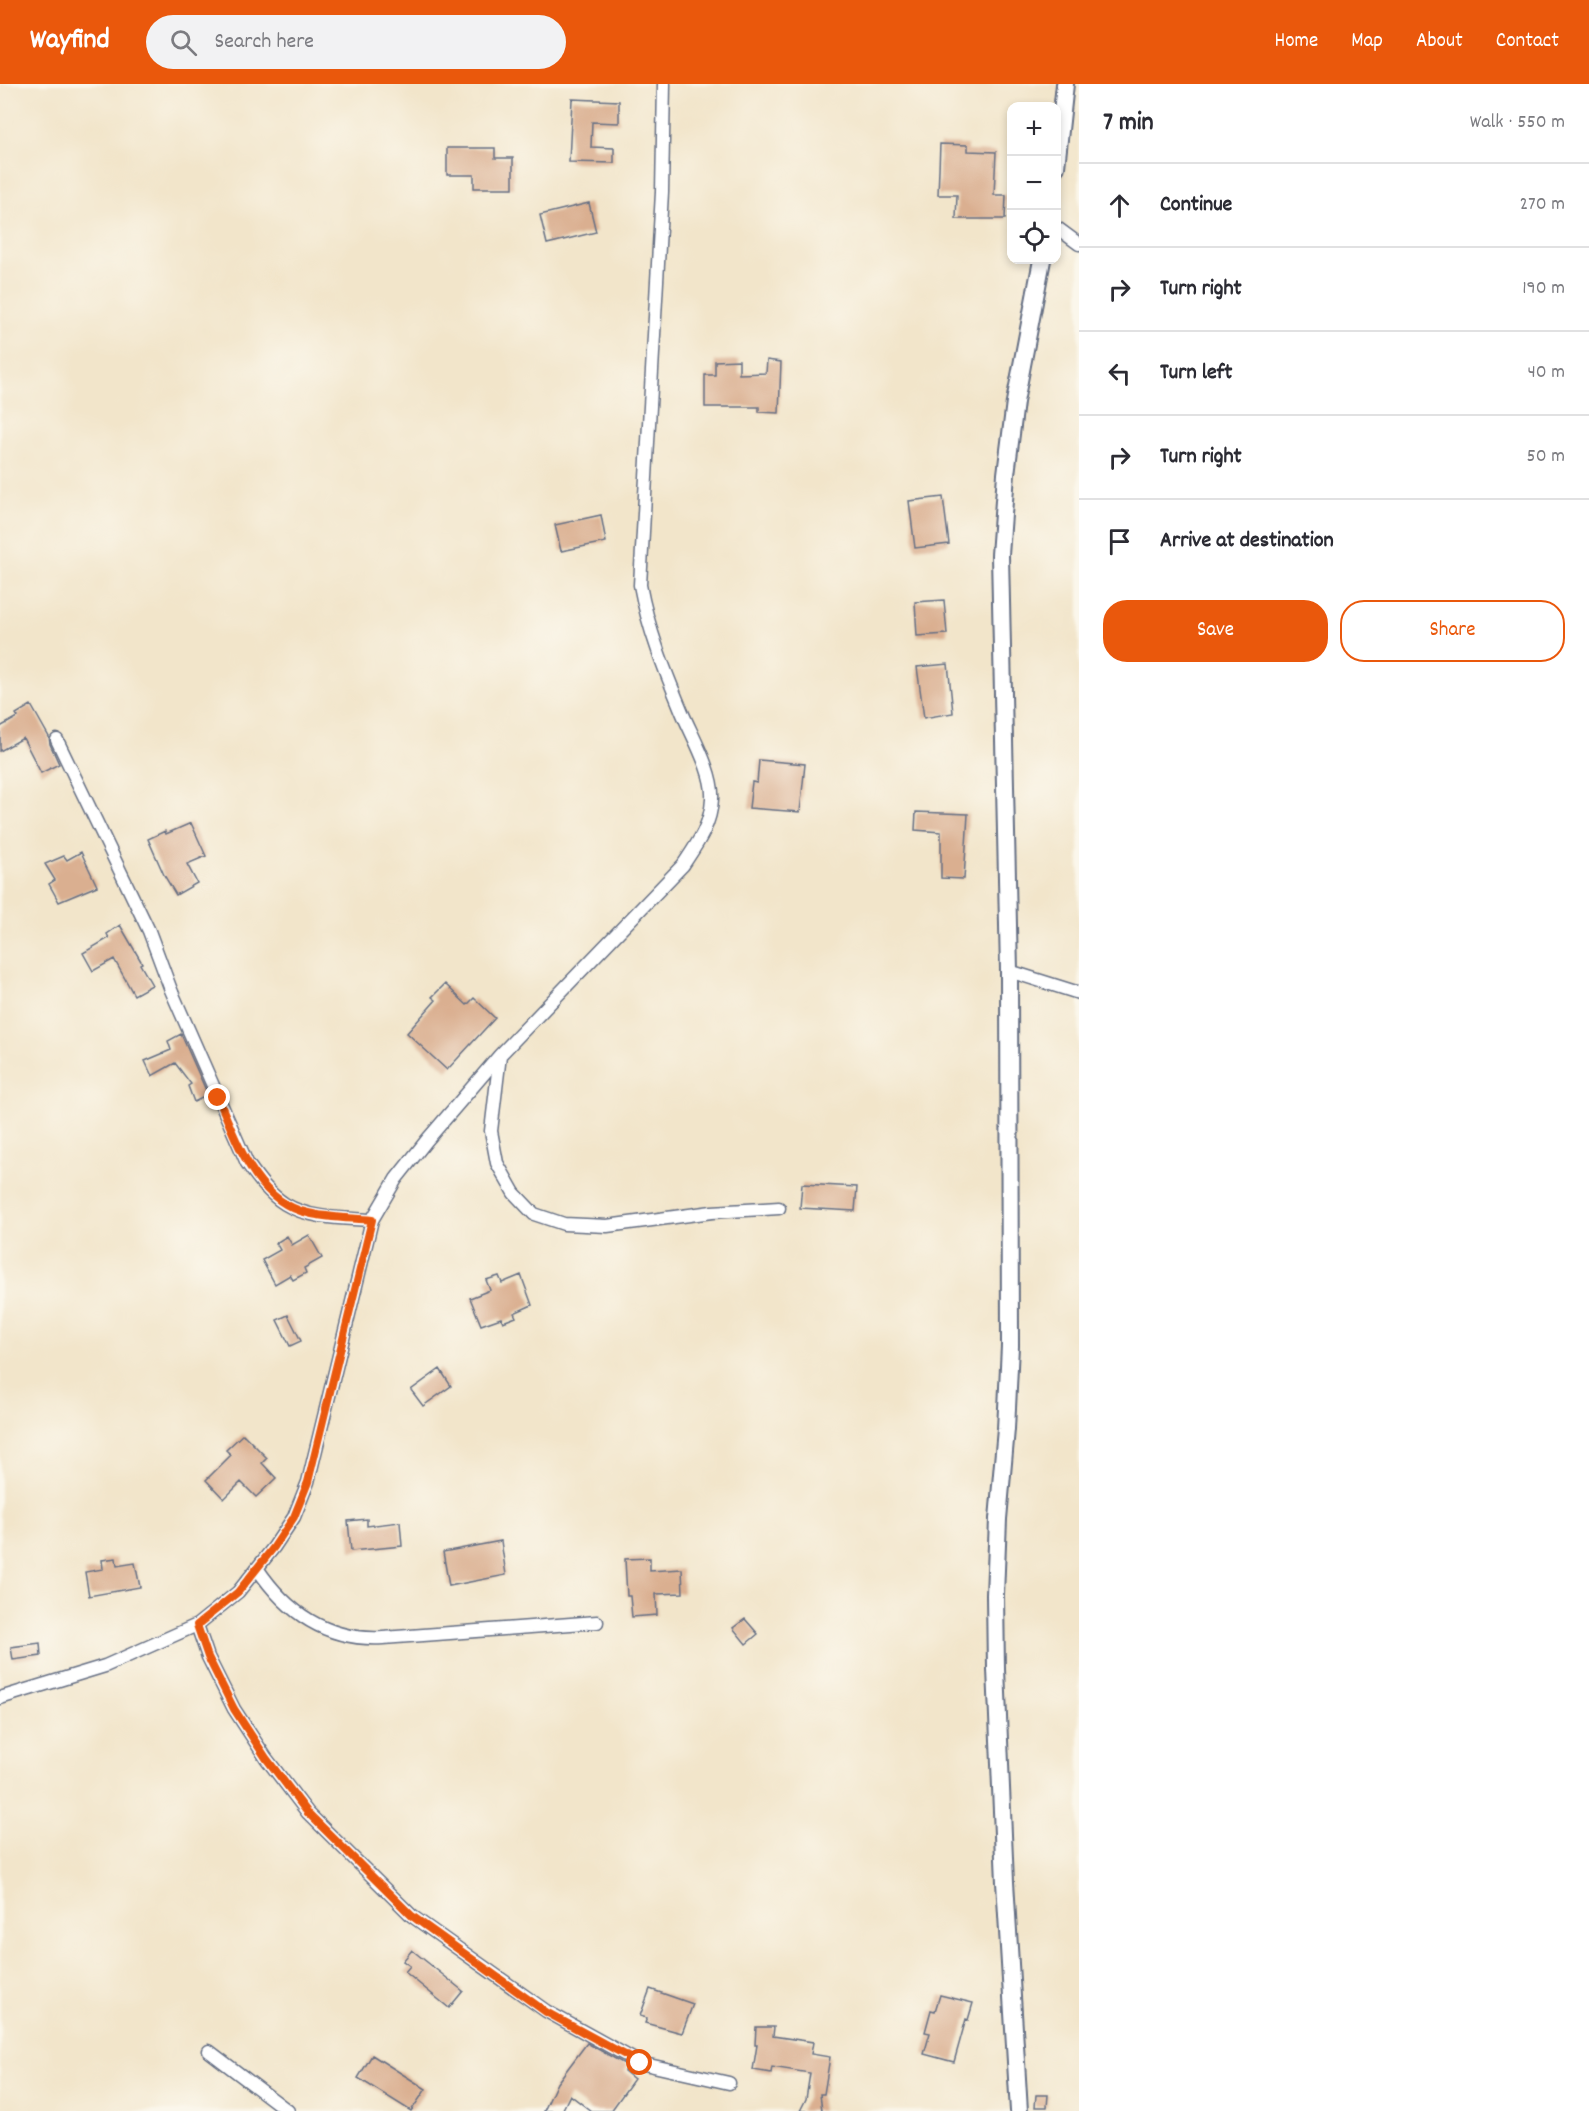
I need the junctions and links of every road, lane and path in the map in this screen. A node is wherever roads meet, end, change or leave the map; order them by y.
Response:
1 (664, 84) edge
2 (1065, 84) edge
3 (1057, 156) edge
4 (1061, 230) edge
5 (1079, 243) edge
6 (1041, 264) edge
7 (57, 740) dead end
8 (1009, 971) junction
9 (1079, 993) edge
10 (500, 1055) junction
11 (779, 1208) dead end
12 (372, 1220) junction
13 (257, 1568) junction
14 (597, 1622) dead end
15 (197, 1625) junction
16 (0, 1698) edge
17 (209, 2051) dead end
18 (729, 2083) dead end
19 (288, 2111) edge
20 (1019, 2111) edge

1 - 10 street
2 - 3 street
4 - 5 street
6 - 8 street
7 - 12 street
8 - 9 street
8 - 20 street
10 - 11 street
10 - 12 street
12 - 13 street
13 - 14 street
13 - 15 street
15 - 16 street
15 - 18 street
17 - 19 street

